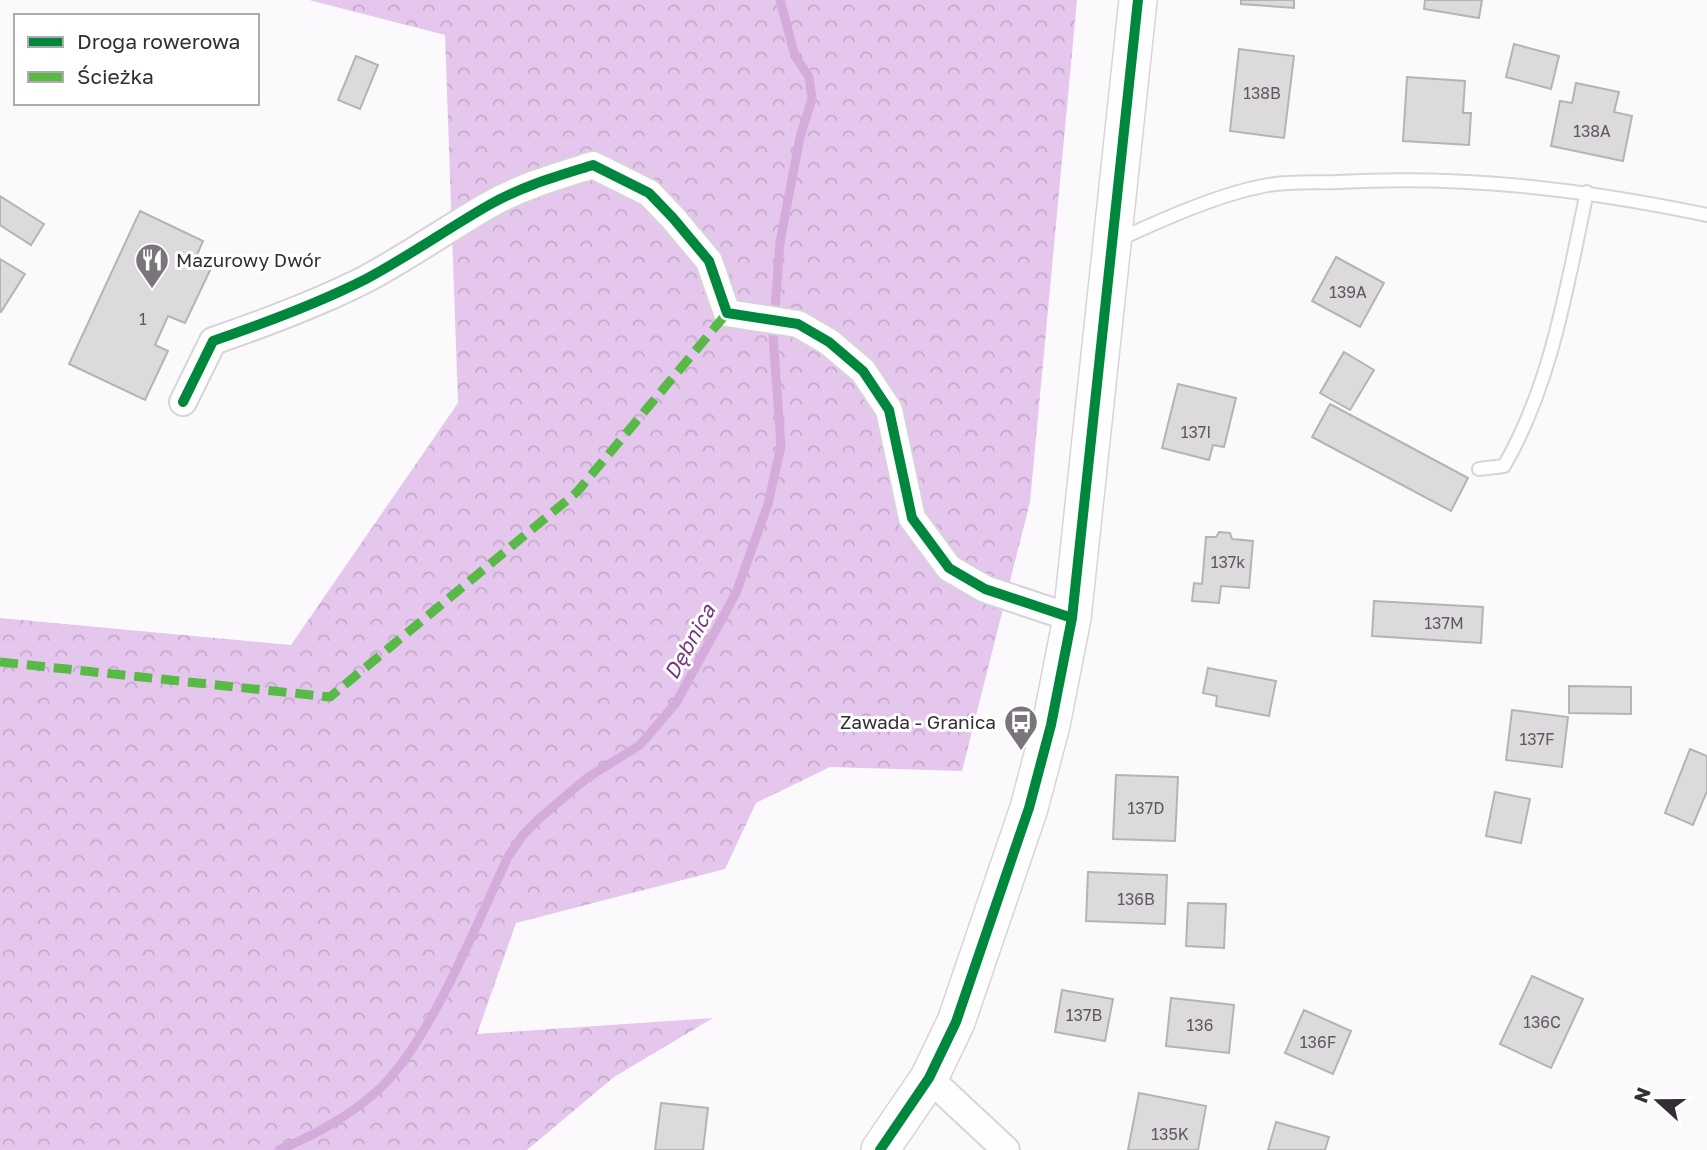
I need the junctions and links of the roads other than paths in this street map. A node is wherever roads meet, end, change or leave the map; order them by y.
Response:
1 (1138, 0) edge
2 (1587, 192) junction
3 (1707, 215) edge
4 (1111, 243) junction
5 (183, 402) dead end
6 (1479, 469) dead end
7 (1072, 618) junction
8 (929, 1077) junction
9 (880, 1150) edge
10 (1006, 1150) edge

1 - 4 street
2 - 3 lane
2 - 4 lane
2 - 6 lane
4 - 7 street
5 - 7 street
7 - 8 street
8 - 9 street
8 - 10 street

